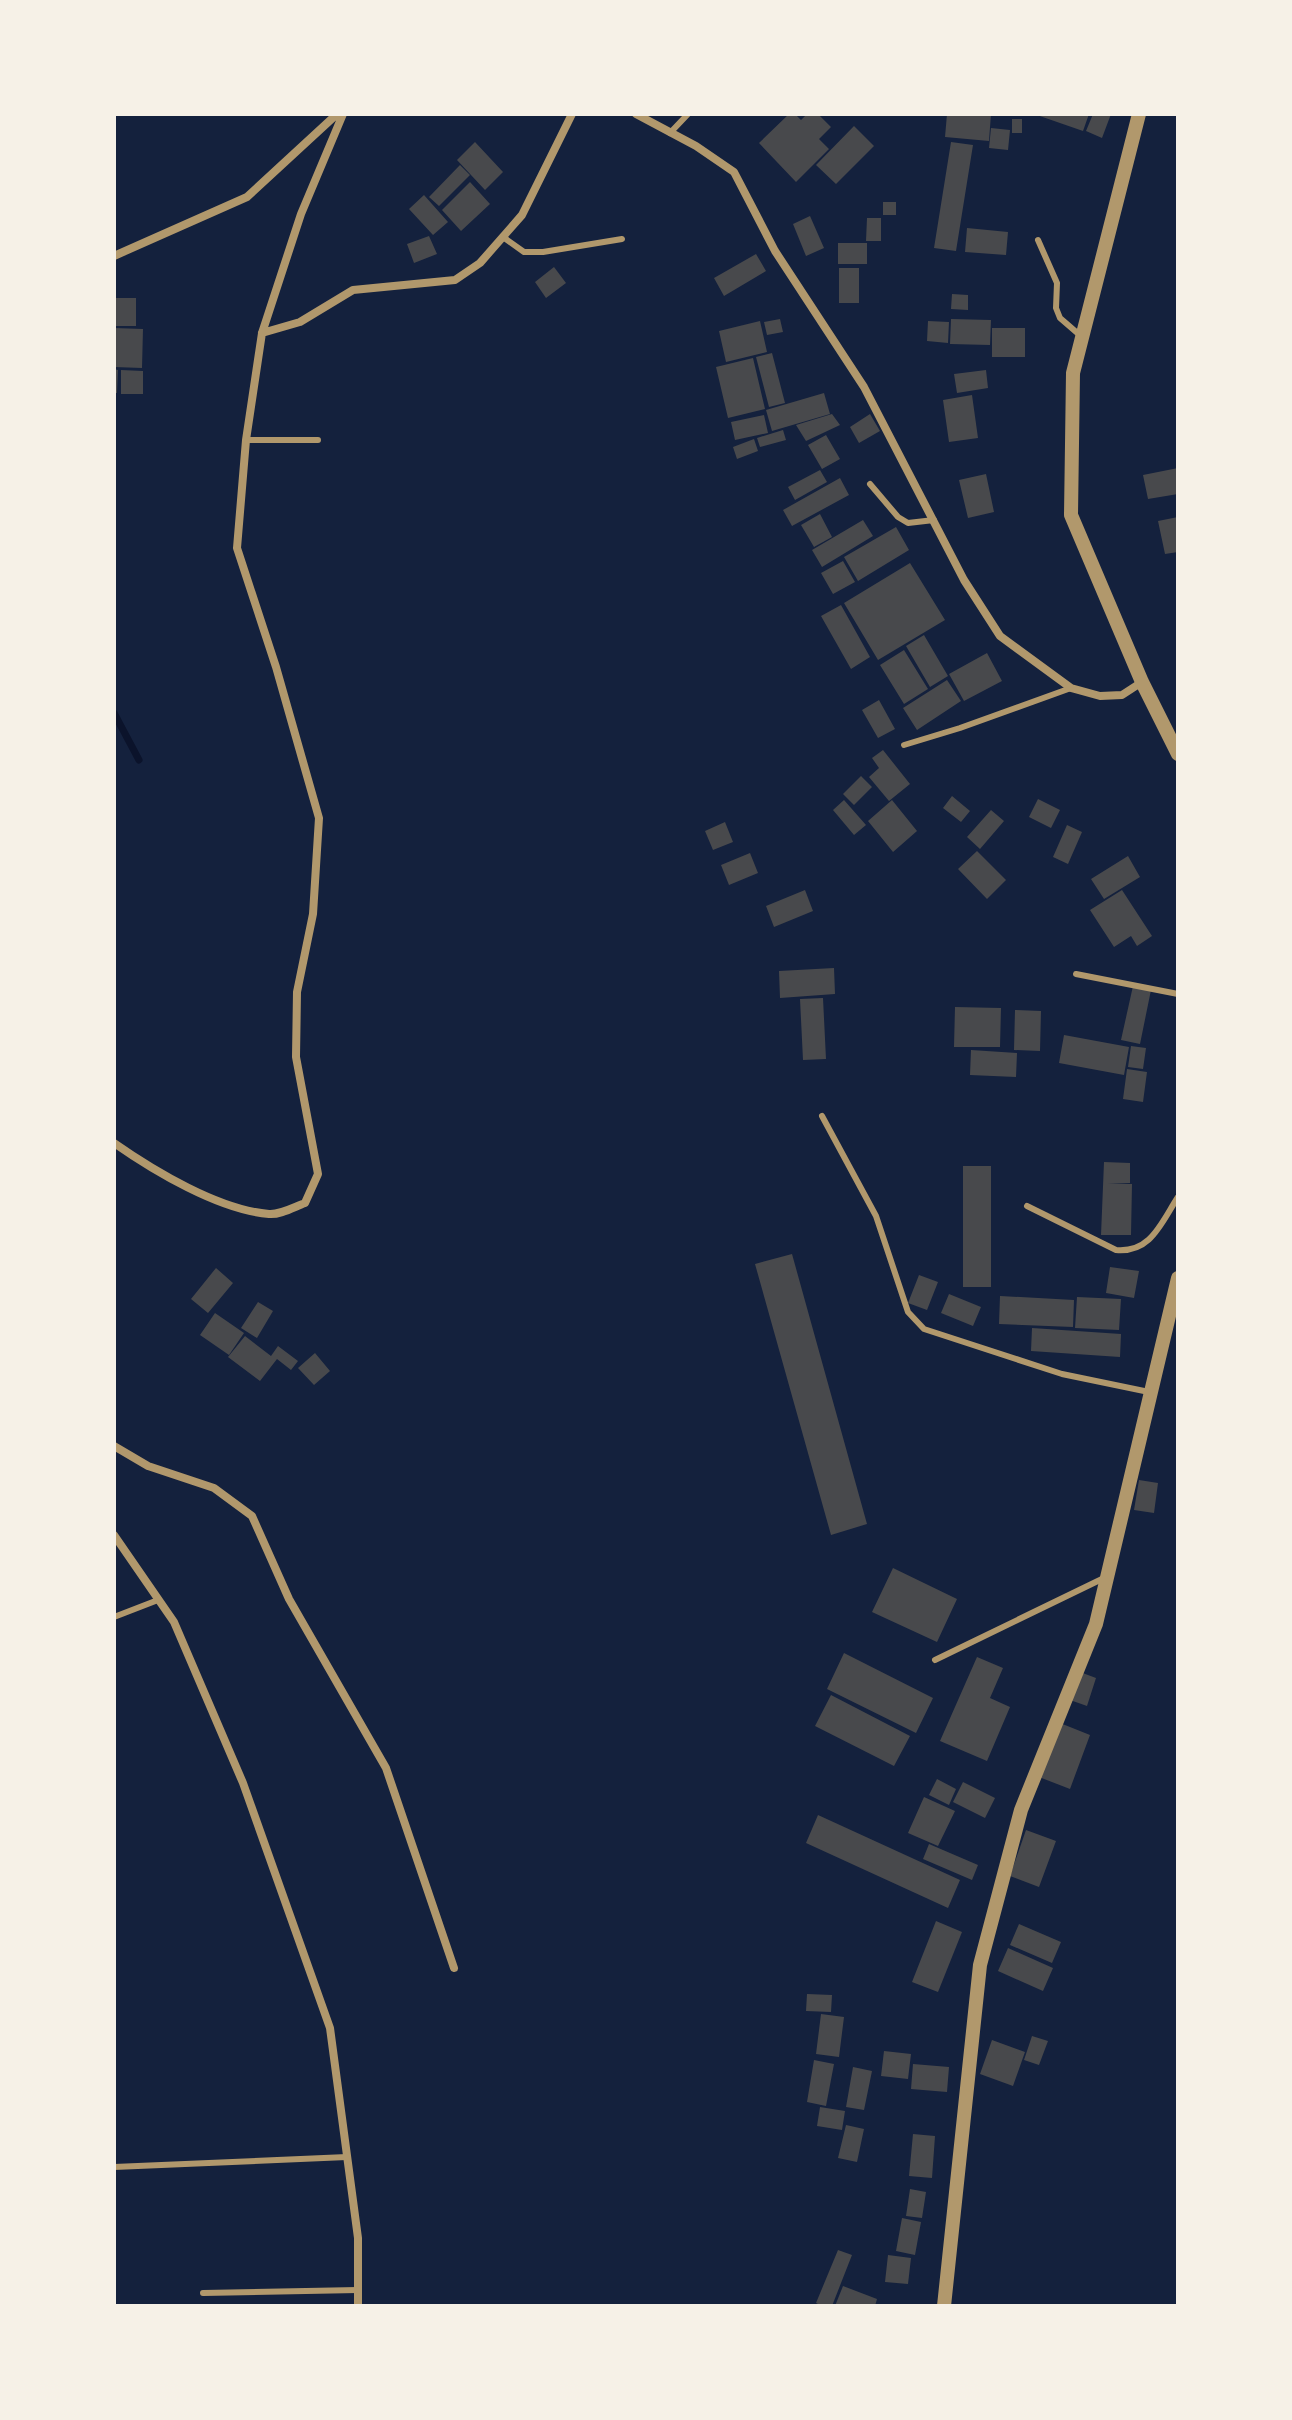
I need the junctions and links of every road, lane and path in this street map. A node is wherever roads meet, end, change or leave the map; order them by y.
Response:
1 (340, 114) edge
2 (572, 114) edge
3 (636, 114) edge
4 (688, 114) edge
5 (1139, 114) edge
6 (670, 133) junction
7 (503, 237) junction
8 (622, 239) dead end
9 (1038, 240) dead end
10 (114, 256) edge
11 (262, 333) junction
12 (1082, 337) junction
13 (246, 440) junction
14 (318, 440) dead end
15 (870, 484) dead end
16 (934, 520) junction
17 (1142, 682) junction
18 (1071, 688) junction
19 (1174, 737) edge
20 (904, 745) dead end
21 (1178, 754) edge
22 (1076, 974) dead end
23 (1178, 994) edge
24 (822, 1116) dead end
25 (114, 1143) edge
26 (1178, 1197) edge
27 (1027, 1206) dead end
28 (1178, 1278) edge
29 (1152, 1392) junction
30 (114, 1446) edge
31 (114, 1535) edge
32 (1107, 1576) junction
33 (158, 1600) junction
34 (114, 1617) edge
35 (935, 1660) dead end
36 (454, 1968) dead end
37 (347, 2157) junction
38 (114, 2167) edge
39 (358, 2290) junction
40 (203, 2293) dead end
41 (358, 2306) edge
42 (944, 2306) edge

1 - 10 street
1 - 11 street
2 - 7 street
3 - 6 street
4 - 6 lane
5 - 12 street
6 - 16 street
7 - 8 lane
7 - 11 street
9 - 12 lane
11 - 13 street
12 - 17 street
13 - 14 lane
13 - 25 street
15 - 16 lane
16 - 18 street
17 - 18 street
17 - 19 street
18 - 20 lane
19 - 21 street
22 - 23 lane
24 - 29 lane
26 - 27 lane
28 - 29 street
29 - 32 street
30 - 36 street
31 - 33 street
32 - 35 lane
32 - 42 street
33 - 34 lane
33 - 37 street
37 - 38 lane
37 - 39 street
39 - 40 lane
39 - 41 street

